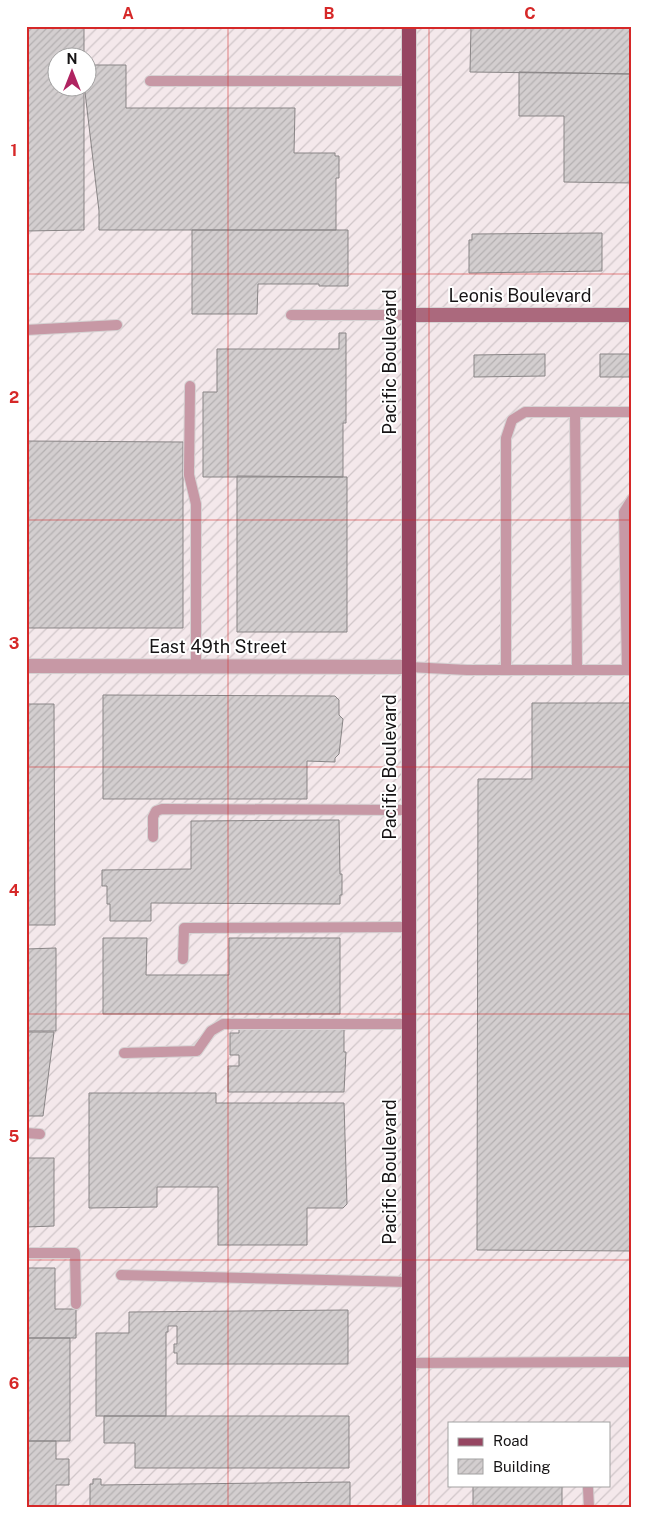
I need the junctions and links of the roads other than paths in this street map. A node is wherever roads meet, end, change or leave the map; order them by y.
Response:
1 (409, 26) edge
2 (150, 81) dead end
3 (409, 81) junction
4 (291, 315) dead end
5 (409, 315) junction
6 (632, 315) edge
7 (117, 325) dead end
8 (26, 330) edge
9 (190, 386) dead end
10 (576, 412) junction
11 (632, 412) edge
12 (632, 499) edge
13 (26, 666) edge
14 (196, 666) junction
15 (409, 666) junction
16 (506, 670) junction
17 (577, 670) junction
18 (629, 670) edge
19 (409, 810) junction
20 (154, 838) dead end
21 (409, 927) junction
22 (183, 959) dead end
23 (409, 1024) junction
24 (124, 1053) dead end
25 (26, 1133) edge
26 (40, 1134) dead end
27 (26, 1253) edge
28 (121, 1275) dead end
29 (409, 1282) junction
30 (76, 1304) dead end
31 (632, 1362) edge
32 (409, 1363) junction
33 (588, 1488) dead end
34 (409, 1508) edge
35 (589, 1508) edge

1 - 3 main road, Pacific Boulevard
2 - 3 lane
3 - 5 main road, Pacific Boulevard
4 - 5 lane
5 - 6 main road, Leonis Boulevard
5 - 15 main road, Pacific Boulevard
7 - 8 lane
9 - 14 lane
10 - 11 lane
10 - 16 lane
10 - 17 lane
12 - 18 lane
13 - 14 street, East 49th Street
14 - 15 street, East 49th Street
15 - 16 lane
15 - 19 main road, Pacific Boulevard
16 - 17 lane
17 - 18 lane
19 - 20 lane
19 - 21 main road, Pacific Boulevard
21 - 22 lane
21 - 23 main road, Pacific Boulevard
23 - 24 lane
23 - 29 main road, Pacific Boulevard
25 - 26 lane
27 - 30 lane
28 - 29 lane
29 - 32 main road, Pacific Boulevard
31 - 32 lane
32 - 34 main road, Pacific Boulevard
33 - 35 lane

